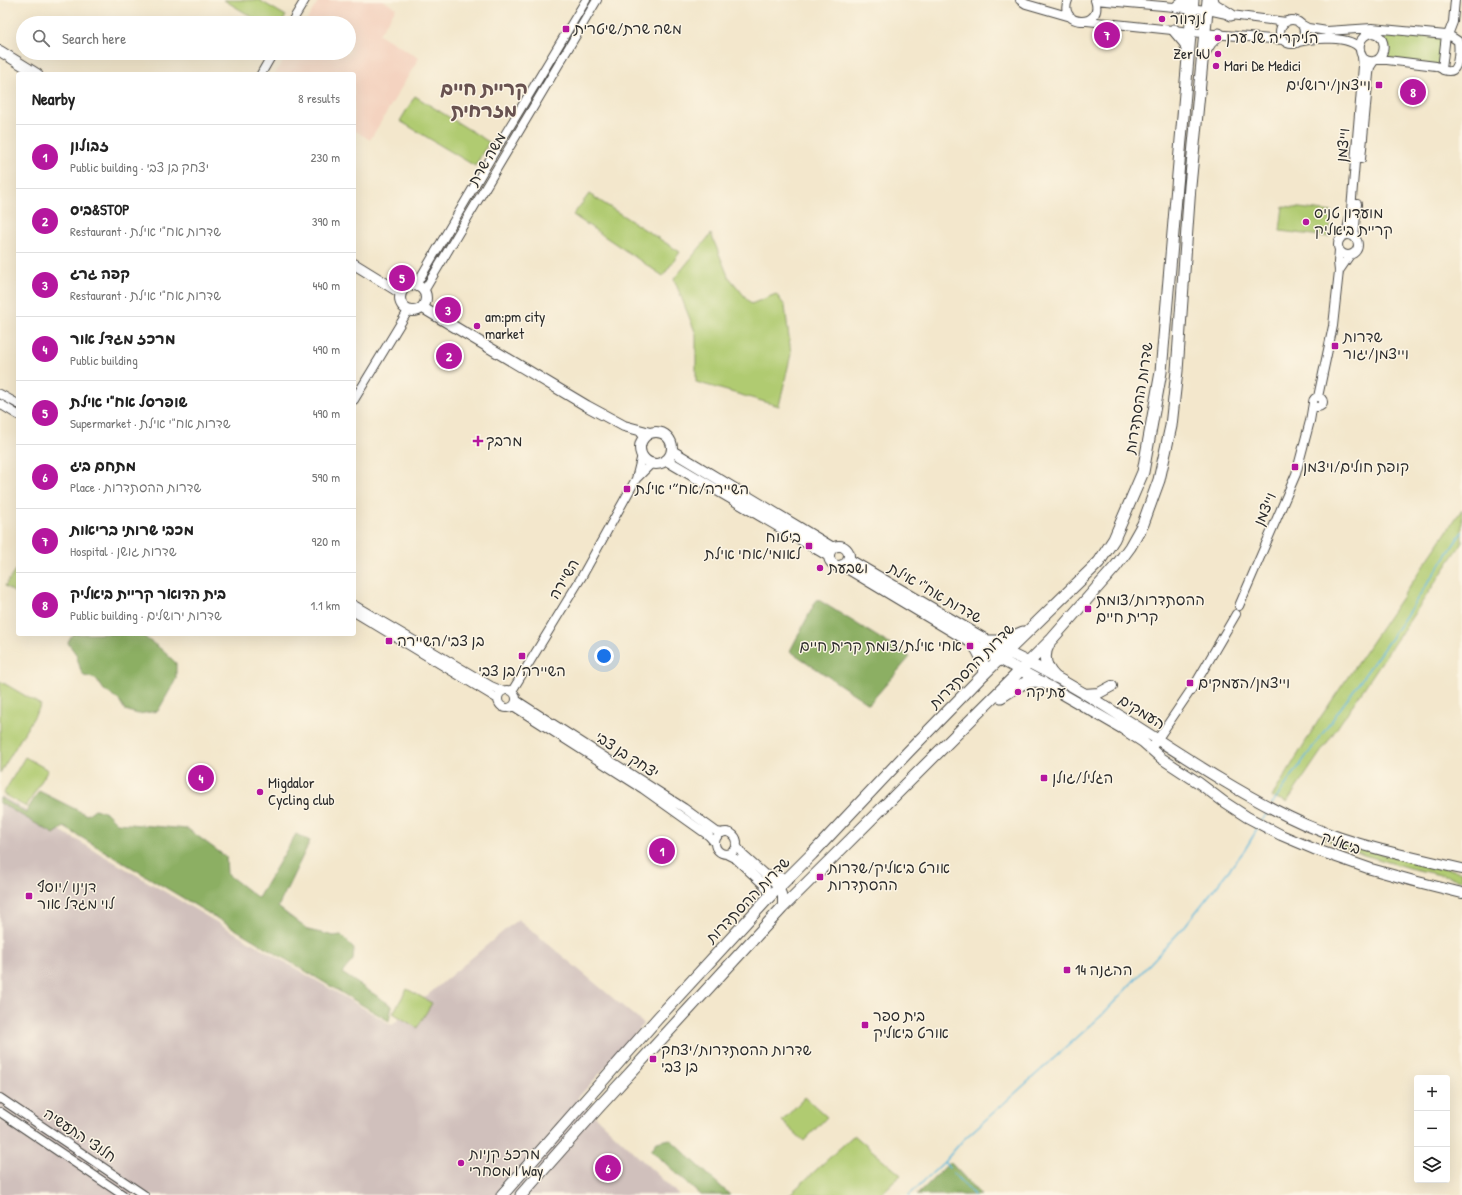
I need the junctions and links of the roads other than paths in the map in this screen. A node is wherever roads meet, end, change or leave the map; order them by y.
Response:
1 (305, 0) edge
2 (586, 0) edge
3 (597, 0) edge
4 (1020, 0) edge
5 (1068, 0) edge
6 (1095, 0) edge
7 (1455, 0) edge
8 (1209, 3) edge
9 (1181, 4) edge
10 (1193, 4) edge
11 (1231, 15) joint
12 (295, 16) edge
13 (1070, 17) junction
14 (1087, 21) junction
15 (1286, 22) junction
16 (1299, 23) junction
17 (1174, 30) junction
18 (1328, 31) junction
19 (1402, 31) junction
20 (1191, 32) junction
21 (1206, 33) junction
22 (1219, 34) junction
23 (1372, 34) junction
24 (1447, 35) junction
25 (1283, 40) junction
26 (1296, 43) junction
27 (0, 51) edge
28 (1361, 53) junction
29 (1189, 56) junction
30 (1204, 56) junction
31 (269, 60) edge
32 (1376, 61) junction
33 (1442, 69) junction
34 (34, 72) edge
35 (262, 72) edge
36 (1350, 236) junction
37 (1339, 250) junction
38 (1350, 255) junction
39 (356, 265) edge
40 (1339, 272) junction
41 (420, 288) junction
42 (401, 293) junction
43 (423, 308) junction
44 (408, 311) junction
45 (0, 394) edge
46 (356, 397) edge
47 (16, 403) edge
48 (0, 404) edge
49 (16, 414) edge
50 (624, 426) junction
51 (650, 433) junction
52 (641, 444) junction
53 (672, 451) junction
54 (642, 455) junction
55 (666, 460) junction
56 (652, 463) junction
57 (636, 478) junction
58 (831, 552) junction
59 (845, 562) junction
60 (356, 606) edge
61 (356, 613) edge
62 (1032, 627) junction
63 (1052, 639) junction
64 (988, 641) junction
65 (973, 644) junction
66 (1003, 656) junction
67 (1025, 666) junction
68 (983, 675) junction
69 (1055, 677) junction
70 (1042, 682) junction
71 (1112, 686) dead end
72 (503, 691) junction
73 (512, 691) junction
74 (1084, 694) junction
75 (498, 699) junction
76 (515, 703) junction
77 (979, 712) junction
78 (1158, 739) junction
79 (1150, 749) junction
80 (1238, 789) joint
81 (1218, 798) joint
82 (722, 834) junction
83 (715, 843) junction
84 (736, 845) junction
85 (726, 854) junction
86 (1462, 869) edge
87 (767, 876) junction
88 (789, 878) junction
89 (779, 887) junction
90 (1462, 893) edge
91 (770, 896) junction
92 (782, 908) junction
93 (0, 1098) edge
94 (598, 1108) junction
95 (0, 1112) edge
96 (538, 1155) junction
97 (123, 1195) edge
98 (144, 1195) edge
99 (496, 1195) edge
100 (502, 1195) edge
101 (521, 1195) edge
102 (529, 1195) edge

1 - 12 street
2 - 41 street, משה שרת
3 - 41 street, משה שרת
4 - 13 street
5 - 13 street
6 - 9 street
6 - 14 street
7 - 24 street
8 - 10 street
8 - 11 highway
8 - 21 highway, שדרות ההסתדרות
9 - 10 street
10 - 20 highway, שדרות ההסתדרות
11 - 15 street
13 - 14 street
14 - 17 street
15 - 16 street
15 - 25 street
16 - 18 street
16 - 26 street
17 - 20 street
17 - 29 highway
18 - 19 street
18 - 23 street
19 - 23 street
19 - 24 street
20 - 21 street
20 - 29 highway, שדרות ההסתדרות
21 - 22 street
21 - 30 highway, שדרות ההסתדרות
22 - 25 street
22 - 30 highway
23 - 28 street
23 - 32 street
24 - 33 street
24 - 33 street
25 - 26 street
26 - 28 street
27 - 34 main road
28 - 32 street
28 - 36 street, וייצמן
29 - 62 highway, שדרות ההסתדרות
30 - 63 highway, שדרות ההסתדרות
31 - 35 street
32 - 33 street
32 - 36 street, וייצמן
36 - 37 street
36 - 38 street
37 - 38 street
37 - 40 street, וייצמן
38 - 40 street, וייצמן
39 - 42 main road
40 - 78 street, וייצמן
41 - 42 main road
41 - 43 main road
42 - 44 main road
43 - 44 main road
43 - 50 main road
44 - 46 street
45 - 47 street
48 - 49 street
50 - 51 main road
50 - 52 main road
51 - 52 main road
51 - 53 main road
52 - 54 main road
53 - 55 main road
53 - 58 main road
54 - 56 main road
54 - 57 street, השיירה
55 - 56 main road
55 - 58 main road
56 - 57 street, השיירה
57 - 73 street, השיירה
58 - 59 main road
58 - 59 main road
59 - 64 main road, שדרות אח"י אילת
59 - 65 main road, שדרות אח"י אילת
60 - 72 street
61 - 75 street
62 - 64 highway
62 - 66 highway, שדרות ההסתדרות
63 - 67 highway, שדרות ההסתדרות
63 - 69 highway
64 - 66 main road, שדרות אח"י אילת
65 - 66 main road, שדרות אח"י אילת
65 - 68 highway
66 - 67 main road, שדרות אח"י אילת
66 - 68 highway, שדרות ההסתדרות
67 - 69 main road, העמקים
67 - 70 main road, העמקים
67 - 77 highway, שדרות ההסתדרות
68 - 88 highway, שדרות ההסתדרות
69 - 74 main road, העמקים
70 - 77 highway
70 - 79 main road, העמקים
71 - 74 main road
72 - 73 street
72 - 75 street
73 - 76 street
74 - 78 main road, העמקים
75 - 76 street
76 - 82 street, יצחק בן צבי
76 - 83 street, יצחק בן צבי
77 - 92 highway, שדרות ההסתדרות
78 - 79 street, וייצמן
78 - 80 main road, העמקים
79 - 81 main road, העמקים
80 - 86 main road, ביאליק
81 - 90 main road, ביאליק
82 - 83 street
82 - 84 street, יצחק בן צבי
83 - 85 street, יצחק בן צבי
84 - 85 street
84 - 87 street, יצחק בן צבי
85 - 91 street, יצחק בן צבי
87 - 88 highway
87 - 89 street, יצחק בן צבי
88 - 89 highway, שדרות ההסתדרות
89 - 91 highway, שדרות ההסתדרות
89 - 92 street
91 - 96 highway, שדרות ההסתדרות
92 - 94 highway, שדרות ההסתדרות
93 - 98 street, חלוצי התעשיה
94 - 101 highway, שדרות ההסתדרות
94 - 102 highway
95 - 97 street, חלוצי התעשיה
96 - 99 highway
96 - 100 highway, שדרות ההסתדרות

